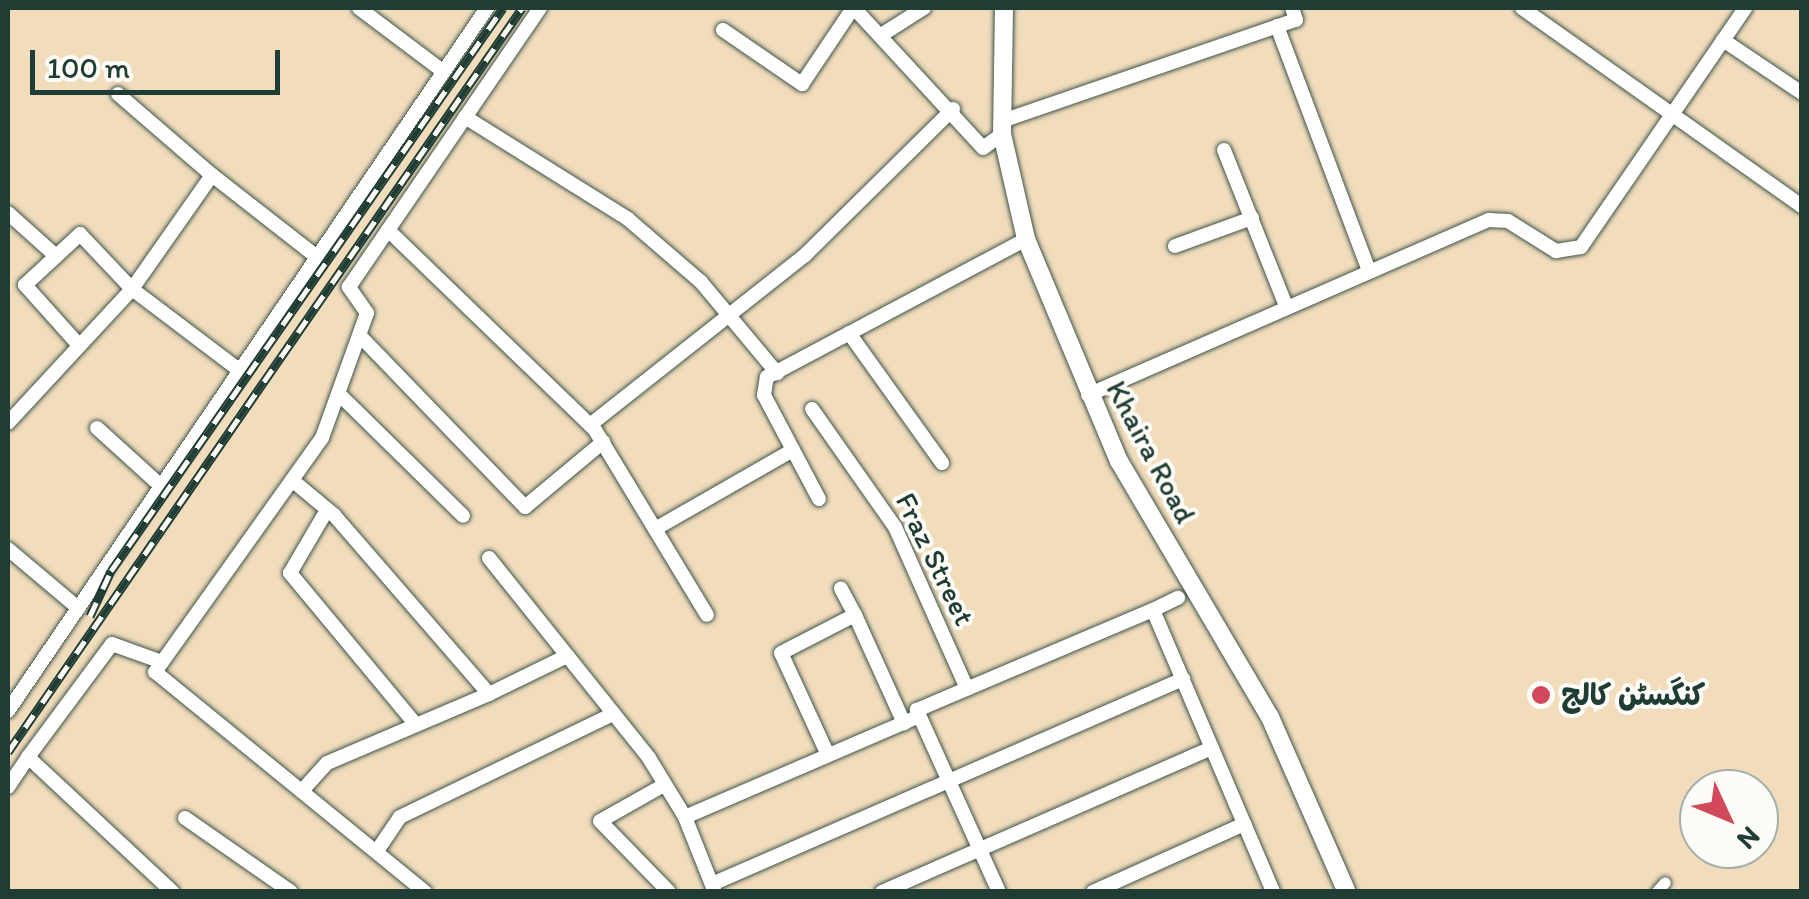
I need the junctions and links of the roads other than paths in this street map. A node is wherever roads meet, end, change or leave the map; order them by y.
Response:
1 (359, 8) edge
2 (487, 8) edge
3 (540, 8) edge
4 (854, 8) edge
5 (921, 8) edge
6 (1004, 8) edge
7 (1292, 8) edge
8 (1522, 8) edge
9 (1745, 8) edge
10 (1277, 26) junction
11 (723, 30) dead end
12 (886, 32) junction
13 (1723, 40) junction
14 (444, 72) junction
15 (1802, 93) edge
16 (118, 94) dead end
17 (953, 109) junction
18 (1672, 112) junction
19 (465, 117) junction
20 (1002, 127) junction
21 (1224, 150) dead end
22 (212, 175) junction
23 (1802, 206) edge
24 (8, 213) edge
25 (1252, 218) junction
26 (388, 230) junction
27 (1026, 239) junction
28 (1175, 246) dead end
29 (56, 256) junction
30 (316, 257) junction
31 (1368, 268) junction
32 (132, 289) junction
33 (1286, 303) junction
34 (727, 311) junction
35 (849, 333) junction
36 (362, 338) junction
37 (77, 343) junction
38 (240, 370) junction
39 (777, 373) junction
40 (1088, 395) junction
41 (341, 396) junction
42 (812, 408) dead end
43 (8, 423) edge
44 (590, 426) junction
45 (97, 428) dead end
46 (602, 442) junction
47 (793, 450) junction
48 (942, 462) dead end
49 (292, 480) junction
50 (161, 486) junction
51 (819, 499) dead end
52 (328, 510) junction
53 (463, 516) dead end
54 (655, 529) junction
55 (8, 549) edge
56 (490, 558) dead end
57 (841, 589) dead end
58 (1178, 598) dead end
59 (78, 608) junction
60 (1153, 610) junction
61 (707, 614) dead end
62 (856, 615) junction
63 (567, 656) junction
64 (162, 662) junction
65 (1183, 679) junction
66 (8, 683) edge
67 (967, 689) junction
68 (488, 694) junction
69 (18, 695) junction
70 (8, 711) edge
71 (613, 714) junction
72 (919, 716) junction
73 (904, 722) junction
74 (416, 725) junction
75 (1212, 748) junction
76 (828, 756) junction
77 (28, 757) junction
78 (948, 779) junction
79 (664, 784) junction
80 (8, 788) edge
81 (303, 790) junction
82 (186, 818) dead end
83 (684, 818) junction
84 (1244, 824) junction
85 (379, 848) junction
86 (980, 849) junction
87 (713, 888) edge
88 (172, 892) edge
89 (290, 892) edge
90 (425, 892) edge
91 (669, 892) edge
92 (882, 892) edge
93 (999, 892) edge
94 (1094, 892) edge
95 (1273, 892) edge
96 (1347, 892) edge

1 - 14 street
2 - 14 street
3 - 19 street
4 - 11 street
4 - 12 street
5 - 12 street
6 - 20 street, Khaira Road
7 - 10 street
8 - 18 street
9 - 13 street
10 - 20 street
10 - 31 street
12 - 17 street
13 - 15 street
13 - 18 street
14 - 30 street
16 - 22 street
17 - 20 street
17 - 34 street
18 - 23 street
18 - 31 street
19 - 26 street
19 - 34 street
20 - 27 street, Khaira Road
21 - 25 street
22 - 30 street
22 - 32 street
24 - 29 street
25 - 28 street
25 - 33 street
26 - 36 street
26 - 44 street
27 - 35 street
27 - 40 street, Khaira Road
29 - 32 street
29 - 37 street
30 - 38 street
31 - 33 street
32 - 37 street
32 - 38 street
33 - 40 street
34 - 39 street
34 - 44 street
35 - 39 street
35 - 48 street
36 - 41 street
36 - 46 street
37 - 43 street
38 - 50 street
39 - 47 street
40 - 96 street, Khaira Road
41 - 49 street
41 - 53 street
42 - 67 street, Fraz Street
44 - 46 street
45 - 50 street
46 - 54 street
47 - 51 street
47 - 54 street
49 - 52 street
49 - 64 street
50 - 59 street
52 - 68 street
52 - 74 street
54 - 61 street
55 - 59 street
56 - 63 street
57 - 62 street
58 - 60 street
59 - 69 street
60 - 65 street
60 - 67 street
62 - 73 street
62 - 76 street
63 - 68 street
63 - 71 street
64 - 77 street
64 - 81 street
65 - 75 street
65 - 78 street
66 - 69 street
67 - 72 street
68 - 74 street
69 - 70 street
71 - 79 street
71 - 85 street
72 - 73 street
72 - 78 street
73 - 76 street
74 - 81 street
75 - 84 street
75 - 86 street
76 - 83 street
77 - 80 street
77 - 88 street
78 - 86 street
78 - 87 street
79 - 83 street
79 - 91 street
81 - 85 street
82 - 89 street
83 - 87 street
84 - 94 street
84 - 95 street
85 - 90 street
86 - 92 street
86 - 93 street

